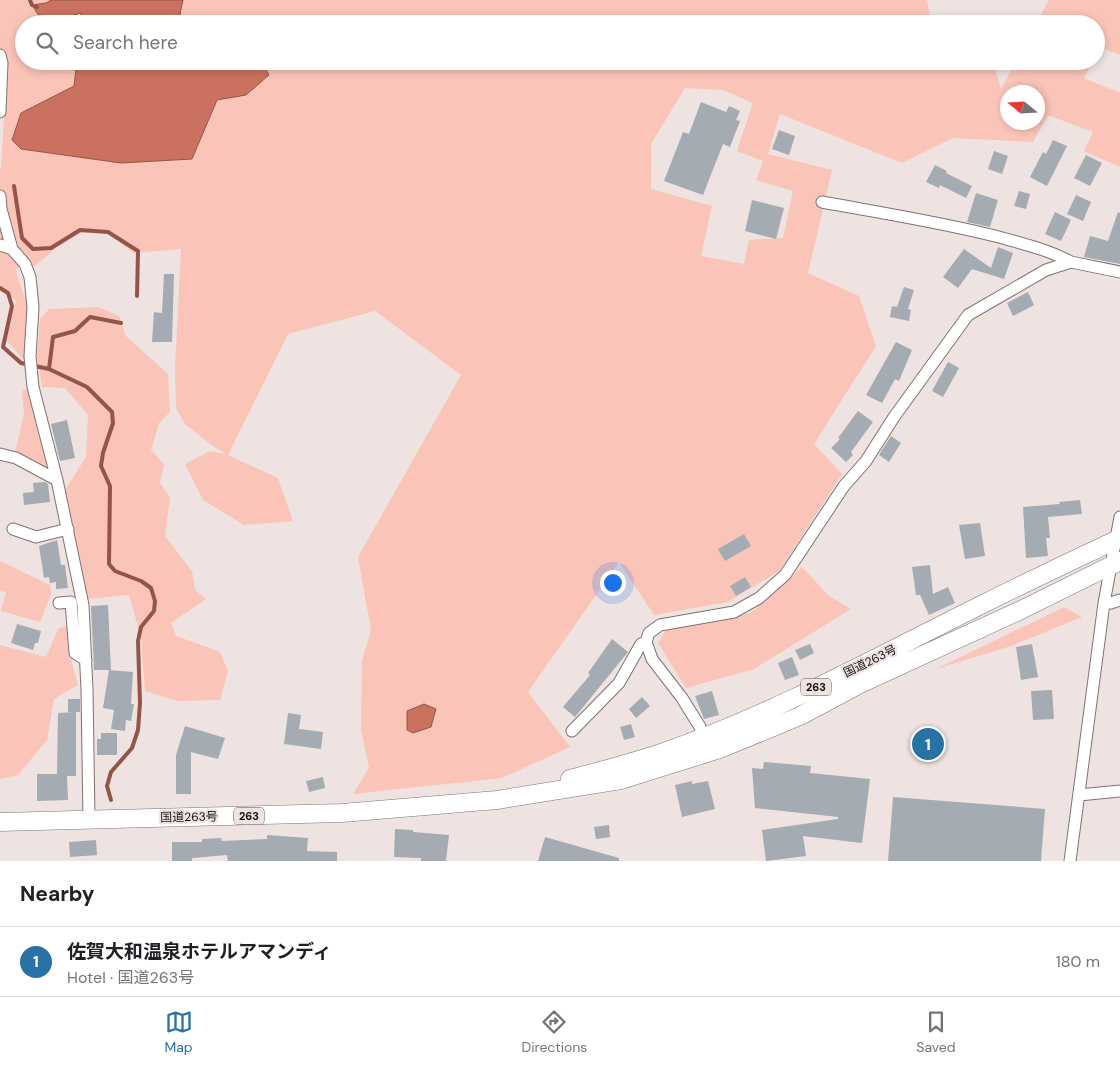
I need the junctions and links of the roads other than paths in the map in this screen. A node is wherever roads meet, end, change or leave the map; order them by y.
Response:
1 (0, 55) edge
2 (0, 112) edge
3 (0, 196) edge
4 (822, 202) dead end
5 (0, 245) edge
6 (12, 249) junction
7 (1071, 262) junction
8 (1120, 272) edge
9 (0, 454) edge
10 (57, 480) junction
11 (1120, 517) edge
12 (14, 528) dead end
13 (68, 529) junction
14 (1118, 539) edge
15 (1115, 564) edge
16 (1120, 600) edge
17 (59, 603) dead end
18 (1104, 603) junction
19 (646, 642) junction
20 (86, 660) junction
21 (572, 731) dead end
22 (702, 736) junction
23 (1120, 790) edge
24 (1079, 795) junction
25 (497, 800) junction
26 (89, 820) junction
27 (0, 822) edge
28 (1070, 861) edge

1 - 2 street
3 - 6 street
4 - 7 street
5 - 6 street
6 - 10 street
7 - 8 street
7 - 19 street
9 - 10 street
10 - 13 street
11 - 14 street
12 - 13 street
13 - 20 street
14 - 15 street
14 - 22 highway, 国道263号 / 263
15 - 18 street
15 - 25 highway, 国道263号 / 263
16 - 18 street
17 - 20 street
18 - 24 street
19 - 21 street
19 - 22 street
20 - 26 street
22 - 25 highway, 国道263号 / 263
23 - 24 street
24 - 28 street
25 - 26 highway, 国道263号 / 263
26 - 27 highway, 国道263号 / 263

